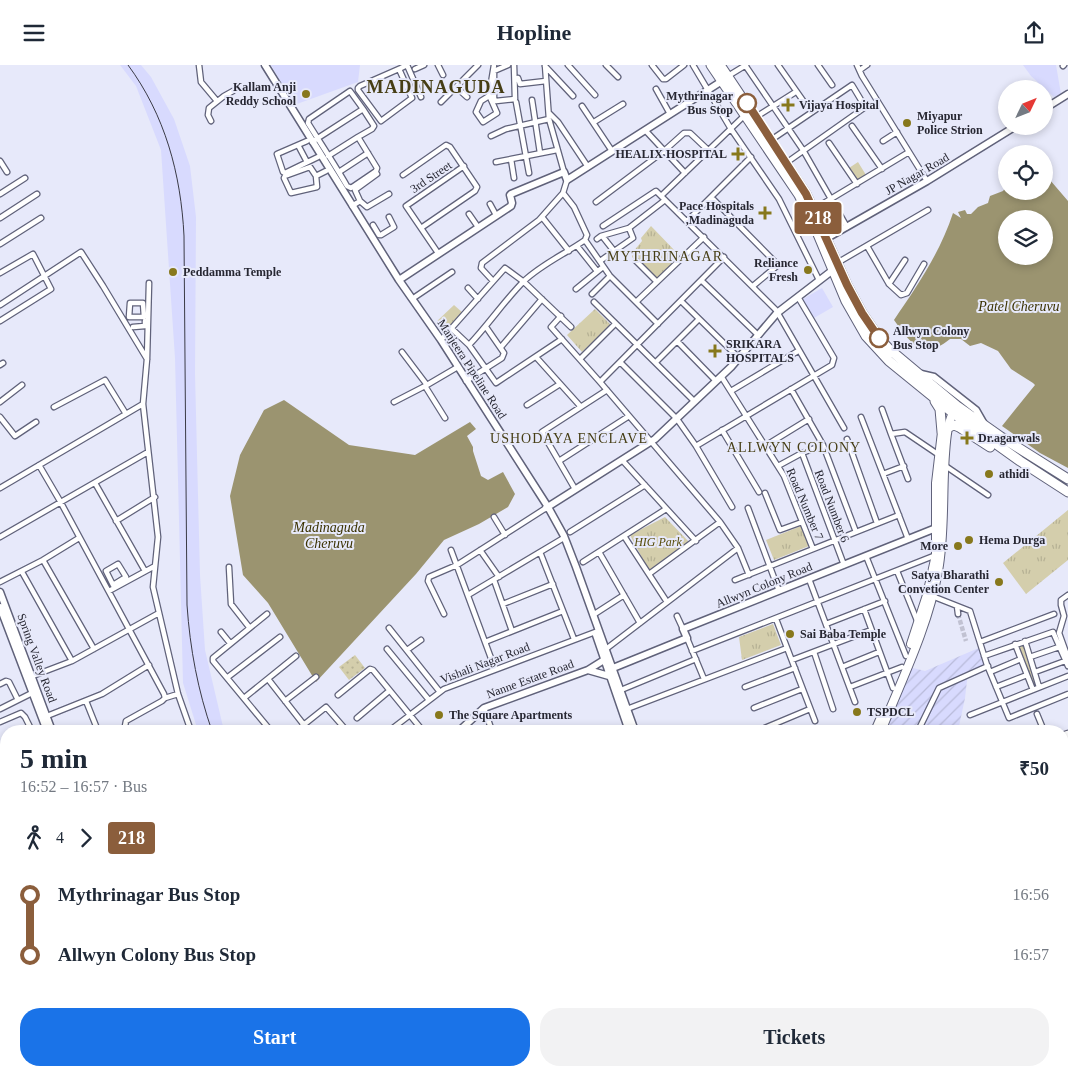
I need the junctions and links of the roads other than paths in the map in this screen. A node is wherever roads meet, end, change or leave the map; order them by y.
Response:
1 (199, 65) edge
2 (263, 65) edge
3 (407, 65) edge
4 (424, 65) edge
5 (438, 65) edge
6 (478, 65) edge
7 (496, 65) edge
8 (508, 65) edge
9 (515, 65) edge
10 (568, 65) edge
11 (606, 65) edge
12 (652, 65) edge
13 (684, 65) edge
14 (693, 65) edge
15 (711, 65) edge
16 (720, 65) edge
17 (746, 65) edge
18 (778, 65) edge
19 (818, 65) edge
20 (867, 65) edge
21 (544, 68) edge
22 (858, 68) edge
23 (399, 69) junction
24 (414, 69) dead end
25 (443, 75) dead end
26 (618, 77) dead end
27 (725, 79) junction
28 (545, 82) junction
29 (832, 85) dead end
30 (456, 87) junction
31 (418, 89) junction
32 (656, 89) dead end
33 (708, 90) junction
34 (234, 91) dead end
35 (410, 93) junction
36 (794, 93) dead end
37 (1068, 94) edge
38 (595, 95) dead end
39 (489, 96) junction
40 (573, 96) dead end
41 (421, 97) dead end
42 (467, 97) dead end
43 (532, 100) dead end
44 (218, 101) junction
45 (441, 101) dead end
46 (516, 102) dead end
47 (804, 102) dead end
48 (1053, 103) edge
49 (623, 104) dead end
50 (582, 106) dead end
51 (773, 106) junction
52 (363, 109) junction
53 (549, 113) junction
54 (670, 114) junction
55 (745, 115) junction
56 (756, 117) junction
57 (549, 119) junction
58 (211, 121) dead end
59 (535, 121) junction
60 (594, 122) junction
61 (520, 125) junction
62 (788, 127) junction
63 (852, 127) dead end
64 (731, 129) junction
65 (646, 130) junction
66 (897, 132) junction
67 (764, 134) junction
68 (1001, 135) edge
69 (491, 136) dead end
70 (358, 137) junction
71 (312, 140) junction
72 (884, 141) dead end
73 (829, 143) dead end
74 (298, 145) junction
75 (557, 149) junction
76 (708, 150) junction
77 (612, 151) junction
78 (664, 151) junction
79 (803, 151) junction
80 (909, 152) junction
81 (368, 153) junction
82 (540, 153) junction
83 (525, 156) junction
84 (751, 157) junction
85 (323, 158) junction
86 (511, 159) junction
87 (0, 161) edge
88 (307, 162) junction
89 (496, 162) dead end
90 (786, 163) junction
91 (464, 166) junction
92 (588, 167) junction
93 (882, 169) junction
94 (326, 171) junction
95 (8, 172) dead end
96 (339, 172) junction
97 (564, 172) junction
98 (529, 173) dead end
99 (685, 173) junction
100 (377, 174) dead end
101 (403, 175) dead end
102 (316, 176) junction
103 (25, 178) dead end
104 (514, 178) dead end
105 (567, 180) junction
106 (927, 181) junction
107 (857, 184) junction
108 (563, 193) junction
109 (0, 194) edge
110 (36, 194) dead end
111 (389, 194) dead end
112 (711, 197) junction
113 (663, 198) junction
114 (832, 199) junction
115 (360, 201) junction
116 (596, 202) dead end
117 (490, 204) dead end
118 (352, 206) junction
119 (814, 209) junction
120 (928, 210) dead end
121 (468, 214) dead end
122 (496, 215) junction
123 (357, 217) junction
124 (389, 217) dead end
125 (542, 217) junction
126 (0, 218) edge
127 (42, 218) dead end
128 (688, 221) junction
129 (373, 225) dead end
130 (603, 225) dead end
131 (478, 227) junction
132 (847, 227) junction
133 (629, 228) junction
134 (421, 229) junction
135 (375, 235) junction
136 (603, 237) junction
137 (704, 237) junction
138 (827, 238) junction
139 (597, 239) dead end
140 (585, 240) junction
141 (0, 244) edge
142 (577, 246) junction
143 (867, 246) junction
144 (569, 251) junction
145 (614, 251) junction
146 (438, 253) junction
147 (724, 257) junction
148 (904, 259) dead end
149 (600, 261) junction
150 (636, 261) dead end
151 (924, 264) dead end
152 (834, 266) junction
153 (603, 267) junction
154 (597, 271) junction
155 (452, 272) dead end
156 (0, 273) edge
157 (45, 275) junction
158 (610, 276) junction
159 (818, 279) junction
160 (399, 280) junction
161 (494, 281) junction
162 (702, 281) junction
163 (524, 282) junction
164 (657, 282) junction
165 (889, 283) junction
166 (147, 286) dead end
167 (753, 286) junction
168 (468, 288) dead end
169 (576, 289) dead end
170 (592, 294) dead end
171 (798, 297) junction
172 (412, 299) junction
173 (478, 299) junction
174 (542, 299) junction
175 (681, 301) junction
176 (594, 302) dead end
177 (636, 302) junction
178 (0, 305) edge
179 (146, 308) junction
180 (776, 311) junction
181 (560, 316) junction
182 (146, 318) junction
183 (700, 319) junction
184 (0, 321) edge
185 (616, 324) junction
186 (658, 324) junction
187 (146, 326) junction
188 (134, 327) dead end
189 (486, 327) junction
190 (571, 327) dead end
191 (451, 328) junction
192 (757, 334) junction
193 (562, 339) junction
194 (441, 340) junction
195 (677, 341) junction
196 (468, 345) junction
197 (637, 345) junction
198 (501, 347) junction
199 (798, 351) junction
200 (402, 352) dead end
201 (536, 357) junction
202 (738, 357) junction
203 (147, 359) junction
204 (580, 359) junction
205 (620, 362) junction
206 (656, 363) junction
207 (456, 368) junction
208 (485, 368) junction
209 (918, 373) junction
210 (813, 376) junction
211 (717, 379) junction
212 (466, 381) junction
213 (600, 382) junction
214 (560, 384) junction
215 (22, 385) dead end
216 (426, 385) junction
217 (792, 389) junction
218 (607, 390) junction
219 (731, 391) junction
220 (930, 395) junction
221 (693, 400) junction
222 (0, 402) edge
223 (394, 402) dead end
224 (143, 404) junction
225 (527, 405) dead end
226 (952, 406) junction
227 (54, 407) dead end
228 (581, 407) junction
229 (882, 409) dead end
230 (126, 414) junction
231 (746, 415) junction
232 (629, 416) junction
233 (0, 417) edge
234 (676, 417) junction
235 (861, 417) dead end
236 (445, 418) dead end
237 (809, 419) junction
238 (36, 422) dead end
239 (986, 426) junction
240 (844, 428) dead end
241 (722, 430) junction
242 (945, 430) junction
243 (891, 434) junction
244 (847, 439) dead end
245 (651, 440) junction
246 (823, 445) junction
247 (696, 446) junction
248 (764, 446) junction
249 (148, 452) junction
250 (802, 453) junction
251 (940, 455) junction
252 (622, 460) junction
253 (559, 461) junction
254 (1020, 461) junction
255 (39, 465) junction
256 (944, 465) junction
257 (778, 466) junction
258 (904, 466) junction
259 (883, 474) junction
260 (908, 479) dead end
261 (1068, 479) edge
262 (95, 483) junction
263 (645, 485) junction
264 (0, 488) edge
265 (575, 489) junction
266 (1068, 492) edge
267 (988, 495) dead end
268 (155, 497) junction
269 (60, 501) junction
270 (547, 507) junction
271 (732, 507) dead end
272 (748, 508) dead end
273 (666, 509) junction
274 (899, 515) junction
275 (494, 517) dead end
276 (116, 521) junction
277 (802, 522) junction
278 (720, 523) junction
279 (877, 523) junction
280 (936, 528) junction
281 (570, 532) dead end
282 (856, 532) junction
283 (505, 535) junction
284 (624, 536) junction
285 (0, 537) edge
286 (79, 538) junction
287 (562, 539) junction
288 (908, 539) junction
289 (696, 541) junction
290 (834, 541) junction
291 (738, 548) junction
292 (813, 549) junction
293 (451, 550) dead end
294 (480, 550) junction
295 (540, 552) junction
296 (600, 552) junction
297 (936, 555) junction
298 (866, 556) junction
299 (43, 560) junction
300 (583, 562) dead end
301 (457, 565) junction
302 (844, 565) junction
303 (155, 566) junction
304 (229, 567) dead end
305 (770, 567) junction
306 (145, 571) junction
307 (897, 571) junction
308 (22, 572) junction
309 (649, 574) junction
310 (749, 575) junction
311 (499, 577) junction
312 (809, 579) junction
313 (876, 579) junction
314 (494, 580) junction
315 (735, 580) dead end
316 (124, 581) junction
317 (0, 582) edge
318 (553, 584) junction
319 (113, 585) junction
320 (108, 589) junction
321 (780, 591) junction
322 (0, 592) edge
323 (468, 595) junction
324 (624, 595) junction
325 (1068, 595) edge
326 (932, 596) junction
327 (884, 601) junction
328 (667, 602) junction
329 (818, 602) junction
330 (502, 604) junction
331 (957, 606) junction
332 (0, 608) edge
333 (864, 609) junction
334 (563, 611) junction
335 (158, 613) junction
336 (267, 614) dead end
337 (444, 614) dead end
338 (958, 614) tunnel mouth
339 (1054, 614) dead end
340 (593, 615) junction
341 (1066, 615) edge
342 (677, 616) dead end
343 (776, 619) junction
344 (640, 623) junction
345 (918, 623) junction
346 (826, 625) junction
347 (249, 627) junction
348 (129, 628) junction
349 (389, 628) dead end
350 (683, 629) junction
351 (871, 630) junction
352 (512, 631) junction
353 (597, 631) junction
354 (221, 632) dead end
355 (280, 637) dead end
356 (687, 638) junction
357 (574, 639) junction
358 (421, 640) dead end
359 (485, 641) junction
360 (1025, 641) junction
361 (980, 642) junction
362 (230, 643) junction
363 (1068, 643) edge
364 (834, 645) junction
365 (1015, 645) junction
366 (1060, 645) junction
367 (787, 647) junction
368 (94, 649) junction
369 (387, 649) dead end
370 (606, 649) junction
371 (407, 650) junction
372 (692, 651) junction
373 (814, 652) junction
374 (879, 652) junction
375 (906, 655) junction
376 (984, 655) junction
377 (296, 656) dead end
378 (1030, 657) junction
379 (696, 659) junction
380 (1021, 659) junction
381 (604, 660) junction
382 (1067, 660) edge
383 (72, 661) junction
384 (792, 661) junction
385 (149, 665) junction
386 (988, 666) junction
387 (842, 667) junction
388 (902, 667) junction
389 (1068, 667) edge
390 (613, 668) junction
391 (795, 668) junction
392 (495, 669) junction
393 (588, 670) junction
394 (990, 672) junction
395 (1035, 672) junction
396 (887, 673) junction
397 (609, 675) junction
398 (1027, 675) junction
399 (1068, 676) edge
400 (29, 677) junction
401 (228, 677) junction
402 (316, 677) dead end
403 (268, 679) junction
404 (704, 679) junction
405 (0, 684) edge
406 (745, 687) dead end
407 (850, 687) junction
408 (996, 687) junction
409 (1039, 687) junction
410 (893, 688) junction
411 (802, 689) junction
412 (621, 690) junction
413 (389, 691) junction
414 (1033, 691) junction
415 (440, 692) junction
416 (32, 693) junction
417 (178, 694) junction
418 (1068, 694) edge
419 (338, 695) dead end
420 (164, 698) junction
421 (244, 698) junction
422 (18, 700) junction
423 (429, 700) junction
424 (86, 701) junction
425 (285, 701) junction
426 (855, 702) dead end
427 (1002, 702) junction
428 (754, 708) dead end
429 (0, 709) edge
430 (484, 709) junction
431 (627, 709) junction
432 (810, 709) junction
433 (833, 709) dead end
434 (970, 715) dead end
435 (1037, 715) dead end
436 (46, 716) junction
437 (409, 716) junction
438 (357, 717) dead end
439 (815, 721) dead end
440 (0, 722) edge
441 (29, 725) edge
442 (45, 725) edge
443 (50, 725) edge
444 (96, 725) edge
445 (125, 725) edge
446 (189, 725) edge
447 (266, 725) edge
448 (304, 725) joint
449 (340, 725) edge
450 (397, 725) edge
451 (417, 725) edge
452 (467, 725) edge
453 (490, 725) edge
454 (627, 725) edge
455 (633, 725) edge
456 (772, 725) edge
457 (878, 725) edge
458 (882, 725) edge
459 (921, 725) edge
460 (1041, 725) edge

1 - 44 street
2 - 71 street, Manjeera Pipeline Road
3 - 23 street
3 - 31 street
4 - 24 street
5 - 25 street
6 - 30 street
7 - 39 street
8 - 9 street
9 - 28 street
10 - 38 street
11 - 26 street
12 - 13 street
14 - 33 street
15 - 27 highway
16 - 27 highway
17 - 27 street
17 - 51 street
18 - 47 street
19 - 29 street
20 - 22 street
21 - 28 street
21 - 40 street
22 - 66 street
23 - 35 street
23 - 35 street
27 - 33 street
27 - 55 highway
27 - 56 highway
28 - 53 street
30 - 42 street
30 - 45 street
31 - 35 street
31 - 41 street
32 - 54 street
33 - 54 street
33 - 64 street
34 - 44 street
36 - 51 street
37 - 48 street
39 - 39 street
43 - 59 street
44 - 58 street
46 - 61 street
49 - 60 street
50 - 60 street
51 - 56 street
51 - 62 street
52 - 70 street
52 - 71 street
52 - 71 street
53 - 57 street
53 - 92 street
54 - 65 street
55 - 64 street
55 - 67 highway
56 - 67 highway
57 - 59 street
57 - 75 street
59 - 61 street
59 - 82 street
60 - 77 street
61 - 69 street
61 - 83 street
62 - 67 street
62 - 79 street
62 - 79 street
63 - 93 street
64 - 76 street
64 - 84 street
65 - 77 street
65 - 78 street
66 - 72 street
66 - 80 street
67 - 90 highway
67 - 152 highway
68 - 106 street, JP Nagar Road
70 - 81 street
70 - 85 street
71 - 74 street
71 - 85 street, Manjeera Pipeline Road
73 - 107 street
74 - 88 street
74 - 88 street
75 - 82 street
75 - 97 street
76 - 78 street
76 - 99 street
77 - 92 street
78 - 99 street
78 - 116 street
79 - 90 street
79 - 114 street
80 - 93 street
80 - 106 street
81 - 96 street
81 - 96 street
82 - 83 street
83 - 86 street
83 - 98 street
84 - 112 street
84 - 159 street
85 - 88 street
85 - 94 street, Manjeera Pipeline Road
85 - 96 street
85 - 118 street, Manjeera Pipeline Road
86 - 89 street
86 - 104 street
87 - 95 street
90 - 119 highway
91 - 101 street
91 - 134 street
91 - 134 street, 3rd Street
92 - 105 street
93 - 107 street
94 - 102 street
94 - 123 street, Manjeera Pipeline Road
97 - 105 street
97 - 122 street
99 - 113 street
100 - 115 street
102 - 102 street
103 - 109 street
105 - 108 street
106 - 132 street, JP Nagar Road
107 - 114 street
108 - 125 street
108 - 140 street
110 - 126 street
111 - 115 street
112 - 128 street
112 - 167 street
113 - 128 street
113 - 130 street
113 - 133 street
114 - 119 street
114 - 132 street
115 - 118 street
117 - 122 street
118 - 123 street, Manjeera Pipeline Road
119 - 138 highway
120 - 143 street
121 - 131 street
122 - 131 street
123 - 135 street, Manjeera Pipeline Road
123 - 207 street, Manjeera Pipeline Road
124 - 135 street
125 - 144 street
125 - 161 street
127 - 141 street
128 - 137 street
129 - 135 street
131 - 146 street
132 - 138 street, JP Nagar Road
133 - 136 street
133 - 145 street
134 - 146 street, 3rd Street
135 - 160 street, Manjeera Pipeline Road
136 - 139 street
136 - 145 street
137 - 147 street
137 - 164 street
138 - 152 highway
140 - 142 street
140 - 149 street
142 - 144 street
142 - 154 street
143 - 152 street
143 - 165 street
144 - 163 street
145 - 149 street
146 - 160 street
147 - 162 street
147 - 167 street
148 - 165 street
149 - 153 street
150 - 164 street
151 - 165 street
152 - 159 street
152 - 209 highway
152 - 220 highway
153 - 154 street
153 - 158 street
154 - 169 street
155 - 172 street
156 - 157 street
157 - 178 street
157 - 184 street
157 - 203 street
158 - 170 street
158 - 177 street
159 - 171 street
159 - 180 street
160 - 172 street, Manjeera Pipeline Road
161 - 163 street
161 - 173 street
162 - 175 street
162 - 192 street
163 - 174 street
163 - 189 street
164 - 177 street
166 - 179 street
167 - 180 street
168 - 173 street
171 - 180 street
171 - 210 street
172 - 194 street, Manjeera Pipeline Road
173 - 191 street
174 - 181 street
174 - 198 street
175 - 183 street
175 - 186 street
176 - 185 street
177 - 186 street
179 - 182 street
179 - 182 street
180 - 192 street
180 - 199 street
181 - 190 street
181 - 193 street
182 - 187 street
183 - 195 street
183 - 202 street
185 - 197 street
185 - 204 street
186 - 197 street
187 - 188 street
187 - 203 street
189 - 196 street
189 - 198 street
191 - 194 street
191 - 196 street
192 - 202 street
193 - 201 street
193 - 204 street
194 - 212 street, Manjeera Pipeline Road
195 - 206 street
195 - 211 street, Road Number 7
196 - 208 street
197 - 205 street
197 - 206 street
198 - 208 street
199 - 210 street
199 - 219 street
200 - 216 street
201 - 208 street
201 - 214 street
202 - 211 street
203 - 224 street
204 - 213 street
205 - 213 street
205 - 234 street
206 - 221 street
207 - 216 street
207 - 270 street, Manjeera Pipeline Road
208 - 212 street
209 - 226 highway
209 - 239 street
210 - 217 street
210 - 240 street
211 - 219 street, Road Number 7
211 - 221 street
212 - 270 street, Manjeera Pipeline Road
213 - 218 street
214 - 225 street
214 - 228 street
215 - 222 street
216 - 223 street
216 - 236 street
217 - 231 street
217 - 237 street
218 - 228 street
218 - 232 street
219 - 231 street, Road Number 7
220 - 226 highway
220 - 242 highway
221 - 234 street
224 - 230 street
224 - 249 street
226 - 239 highway
226 - 242 main road
226 - 254 highway
227 - 230 street
228 - 253 street
229 - 243 street
230 - 255 street
231 - 241 street
231 - 248 street, Road Number 7
232 - 245 street
232 - 253 street
233 - 238 street
234 - 245 street
234 - 247 street
235 - 259 street
237 - 246 street
237 - 248 street
239 - 261 highway
241 - 247 street
241 - 277 street
242 - 251 main road
242 - 254 highway
242 - 256 main road
243 - 251 street
243 - 258 street
244 - 279 street
245 - 252 street
245 - 278 street
246 - 250 street
246 - 282 street
247 - 271 street
248 - 257 street, Road Number 7
249 - 262 street
249 - 268 street
250 - 257 street
250 - 290 street, Road Number 6
251 - 280 main road
252 - 263 street
252 - 265 street
253 - 265 street
254 - 266 highway
255 - 264 street
255 - 269 street
256 - 267 street
256 - 326 main road
257 - 277 street, Road Number 7
258 - 259 street
258 - 260 street
259 - 274 street
262 - 269 street
262 - 276 street
263 - 273 street
263 - 281 street
265 - 270 street
268 - 276 street
268 - 303 street
269 - 285 street
269 - 286 street
270 - 283 street
270 - 287 street, Manjeera Pipeline Road
270 - 340 street, Manjeera Pipeline Road
272 - 305 street
273 - 284 street
273 - 289 street
274 - 279 street
274 - 288 street
275 - 283 street
276 - 306 street
277 - 292 street, Road Number 7
278 - 289 street
278 - 291 street
279 - 282 street
280 - 288 street, Allwyn Colony Road
280 - 297 main road
282 - 290 street
283 - 294 street
284 - 296 street
284 - 309 street
286 - 299 street
286 - 320 street
287 - 295 street
287 - 353 street, Manjeera Pipeline Road
288 - 298 street, Allwyn Colony Road
289 - 309 street
290 - 292 street
290 - 302 street, Road Number 6
291 - 310 street
291 - 328 street
292 - 305 street
293 - 301 street
294 - 301 street
294 - 311 street
295 - 311 street
295 - 318 street
296 - 300 street
296 - 324 street
297 - 307 street
297 - 345 main road
298 - 302 street, Allwyn Colony Road
298 - 313 street
299 - 308 street
299 - 368 street
301 - 323 street
301 - 337 street
302 - 312 street, Allwyn Colony Road
303 - 306 street
303 - 335 street
304 - 347 street
305 - 310 street
305 - 321 street
306 - 316 street
307 - 313 street
307 - 345 street
308 - 317 street
308 - 383 street
309 - 328 street
310 - 315 street
311 - 314 street
312 - 321 street, Allwyn Colony Road
312 - 329 street
313 - 327 street
313 - 329 street
314 - 323 street
314 - 330 street
316 - 319 street
316 - 319 street
316 - 320 street
318 - 330 street
318 - 334 street
319 - 320 street
320 - 348 street
321 - 350 street, Allwyn Colony Road
322 - 400 street, Spring Valley Road
323 - 359 street
324 - 340 street
324 - 344 street
325 - 341 street
326 - 331 street
326 - 458 main road
327 - 333 street
327 - 375 street
328 - 344 street
329 - 343 street
329 - 346 street
330 - 352 street
331 - 338 street
331 - 361 street
332 - 400 street, Spring Valley Road
333 - 346 street
333 - 351 street
334 - 352 street
334 - 357 street
335 - 348 street
335 - 417 street
336 - 347 street
339 - 361 street
340 - 353 street, Manjeera Pipeline Road
341 - 366 street
342 - 350 street
343 - 367 street
343 - 372 street
344 - 370 street
345 - 375 main road
346 - 364 street
347 - 362 street
348 - 368 street
348 - 385 street
349 - 371 street
350 - 356 street
351 - 364 street
351 - 374 street
352 - 359 street
353 - 357 street, Vishali Nagar Road
353 - 370 street, Manjeera Pipeline Road
353 - 381 street, Manjeera Pipeline Road
354 - 362 street
355 - 401 street
356 - 372 street
356 - 390 street
357 - 392 street, Vishali Nagar Road
358 - 371 street
359 - 392 street
360 - 365 street
360 - 366 street
360 - 378 street
361 - 376 street
362 - 401 street
363 - 366 street
364 - 373 street
364 - 387 street
365 - 376 street
365 - 380 street
366 - 378 street
366 - 382 street
367 - 384 street
367 - 404 street
368 - 383 street
369 - 423 street
370 - 390 street, Manjeera Pipeline Road
371 - 415 street
372 - 379 street
373 - 384 street
373 - 433 street
374 - 387 street
374 - 396 street
375 - 388 main road
376 - 386 street
377 - 403 street
378 - 395 street
379 - 404 street
379 - 412 street
380 - 394 street
380 - 398 street
381 - 393 street, Nanne Estate Road
381 - 397 street, Manjeera Pipeline Road
382 - 389 street
382 - 395 street
383 - 400 street
384 - 391 street
385 - 420 street
385 - 424 street
386 - 394 street
386 - 459 street
387 - 407 street
388 - 396 street
388 - 410 main road
390 - 412 street, Manjeera Pipeline Road
391 - 406 street
391 - 411 street
392 - 415 street, Vishali Nagar Road
393 - 397 street, Nanne Estate Road
393 - 430 street, Nanne Estate Road
394 - 408 street
395 - 409 street
396 - 407 street
396 - 410 street
397 - 454 street, Manjeera Pipeline Road
398 - 408 street
398 - 414 street
399 - 409 street
400 - 416 street, Spring Valley Road
400 - 436 street, Spring Valley Road
401 - 421 street
402 - 425 street
403 - 421 street
403 - 425 street
404 - 431 street
405 - 422 street
407 - 426 street
408 - 427 street
409 - 414 street
410 - 457 main road
411 - 428 street
411 - 432 street
412 - 431 street, Manjeera Pipeline Road
413 - 419 street
413 - 437 street
413 - 438 street
414 - 427 street
415 - 423 street, Vishali Nagar Road
416 - 422 street
416 - 442 street, Spring Valley Road
417 - 420 street
417 - 446 street
418 - 427 street
420 - 445 street
421 - 447 street
422 - 429 street
423 - 437 street, Vishali Nagar Road
424 - 436 street
424 - 444 street
425 - 448 street
427 - 434 street
430 - 452 street, Nanne Estate Road
430 - 453 street
431 - 455 street, Manjeera Pipeline Road
432 - 439 street
432 - 456 street
435 - 460 street
436 - 443 street, Spring Valley Road
437 - 450 street, Vishali Nagar Road
437 - 451 street
440 - 441 street
448 - 449 street

